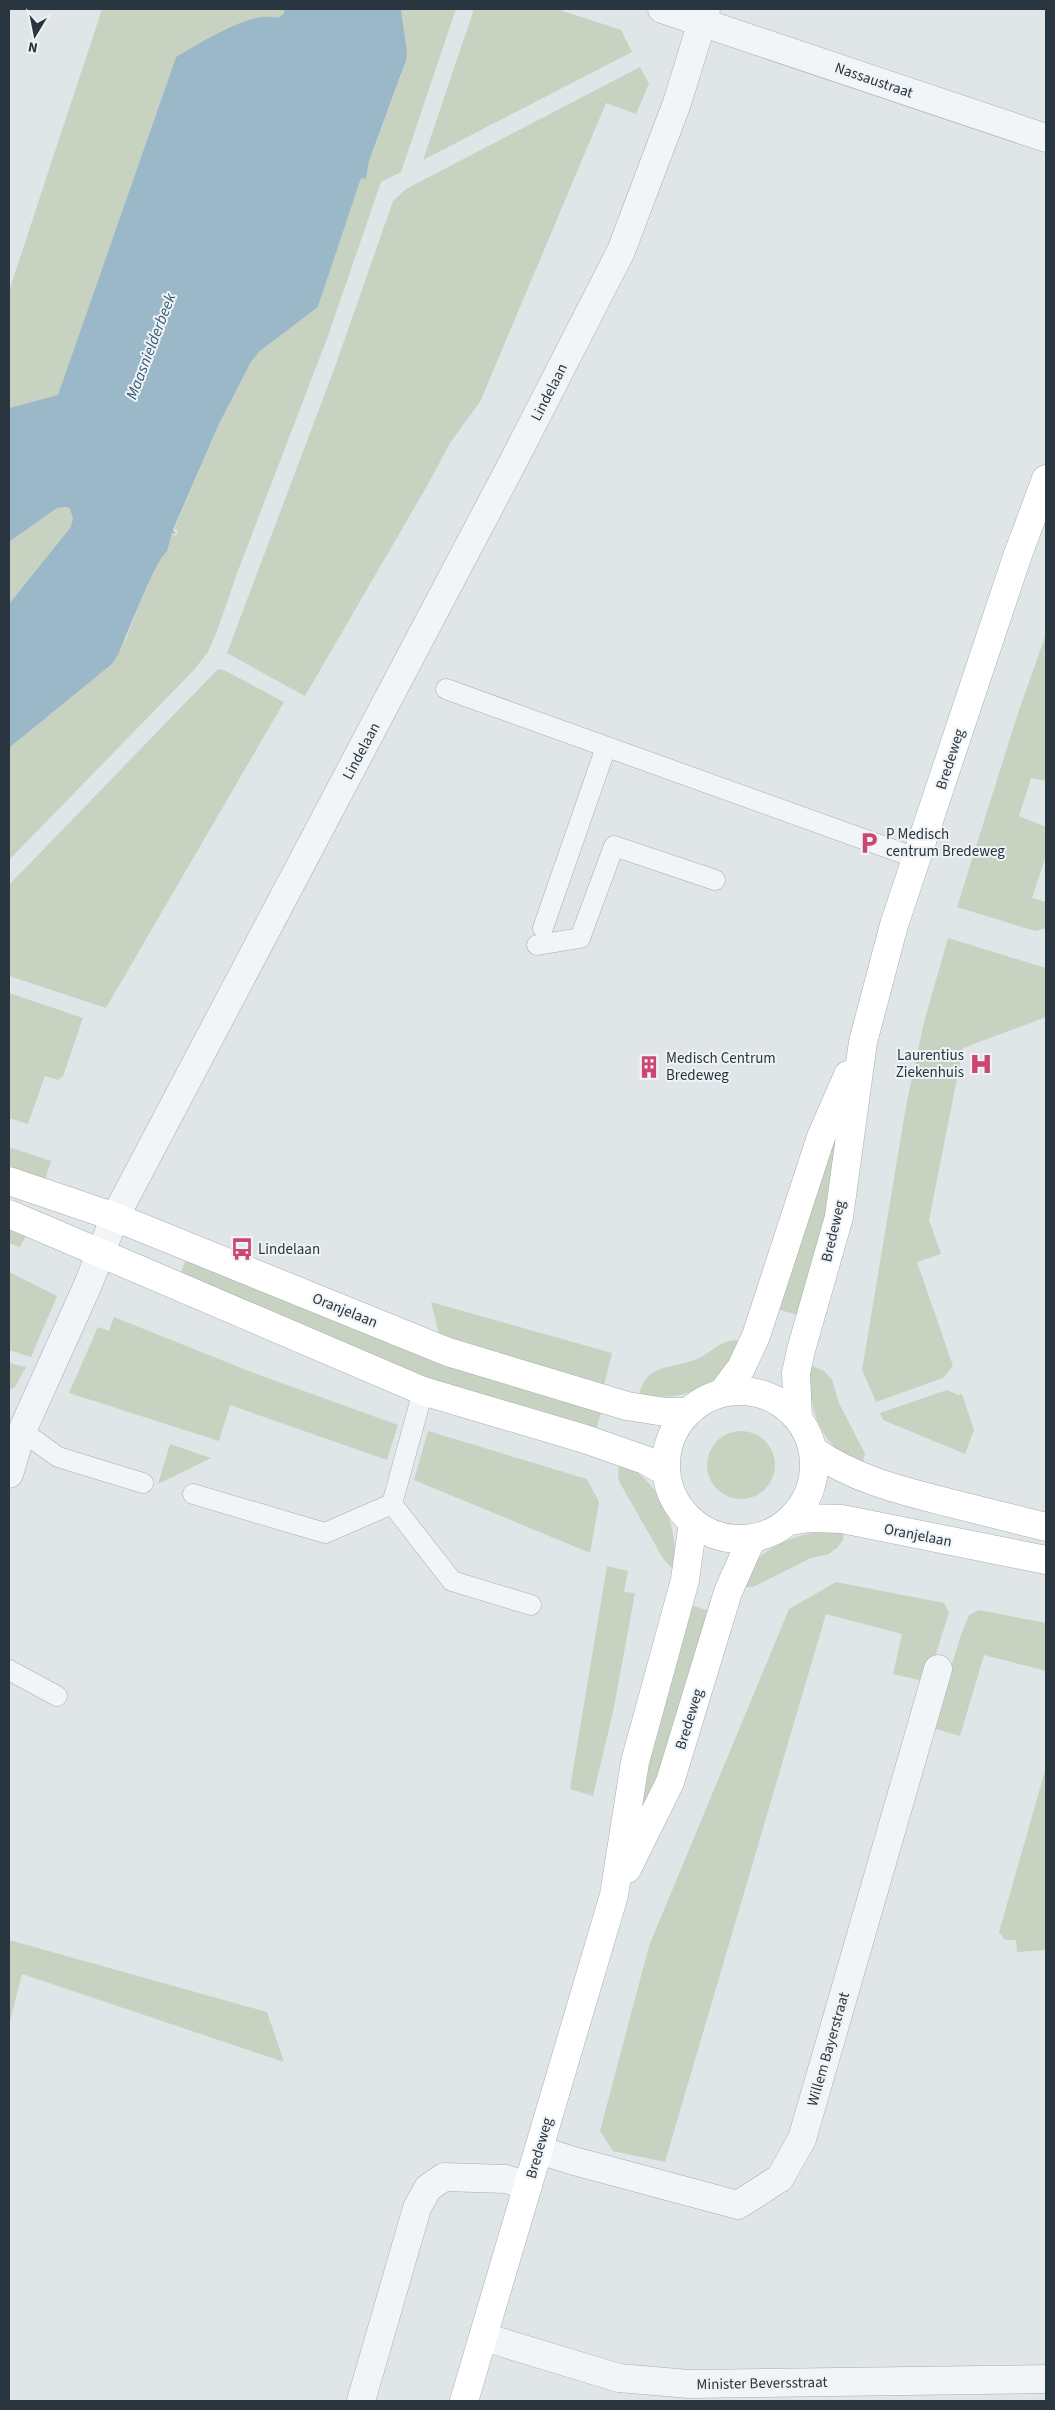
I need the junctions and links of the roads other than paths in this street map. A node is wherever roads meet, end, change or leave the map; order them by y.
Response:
1 (662, 9) edge
2 (704, 15) edge
3 (1046, 138) edge
4 (1046, 479) edge
5 (446, 689) dead end
6 (606, 748) junction
7 (916, 858) junction
8 (715, 880) dead end
9 (862, 1042) junction
10 (9, 1181) edge
11 (9, 1214) edge
12 (115, 1217) junction
13 (101, 1252) junction
14 (423, 1390) junction
15 (722, 1393) junction
16 (688, 1412) junction
17 (798, 1418) junction
18 (15, 1429) edge
19 (814, 1452) junction
20 (666, 1472) junction
21 (9, 1474) edge
22 (143, 1483) dead end
23 (194, 1494) dead end
24 (392, 1504) junction
25 (790, 1520) junction
26 (693, 1522) junction
27 (1046, 1527) edge
28 (752, 1538) junction
29 (1046, 1560) edge
30 (532, 1605) dead end
31 (938, 1669) dead end
32 (9, 1670) edge
33 (57, 1696) dead end
34 (614, 1895) junction
35 (539, 2150) junction
36 (528, 2186) junction
37 (484, 2337) junction
38 (1046, 2378) edge
39 (361, 2401) edge
40 (464, 2401) edge

1 - 2 street, Nassaustraat
2 - 3 street, Nassaustraat
2 - 12 street, Lindelaan
4 - 7 street, Bredeweg
5 - 6 lane
6 - 7 lane
6 - 8 lane
7 - 9 street, Bredeweg
9 - 15 street, Bredeweg
9 - 17 street, Bredeweg
10 - 12 street, Oranjelaan
11 - 13 street
12 - 13 street, Lindelaan
12 - 16 street, Oranjelaan
13 - 14 street
13 - 18 street, Lindelaan
14 - 20 street
14 - 24 lane
15 - 16 street
15 - 17 street
16 - 20 street
17 - 19 street
18 - 21 street, Lindelaan
18 - 22 lane
19 - 25 street
19 - 27 street
20 - 26 street
23 - 24 lane
24 - 30 lane
25 - 28 street
25 - 29 street, Oranjelaan
26 - 28 street
26 - 34 street, Bredeweg
28 - 34 street, Bredeweg
31 - 35 street, Willem Bayerstraat
32 - 33 lane
34 - 35 street, Bredeweg
35 - 36 street, Bredeweg
36 - 37 street, Bredeweg
36 - 39 street
37 - 38 street, Minister Beversstraat
37 - 40 street, Bredeweg

